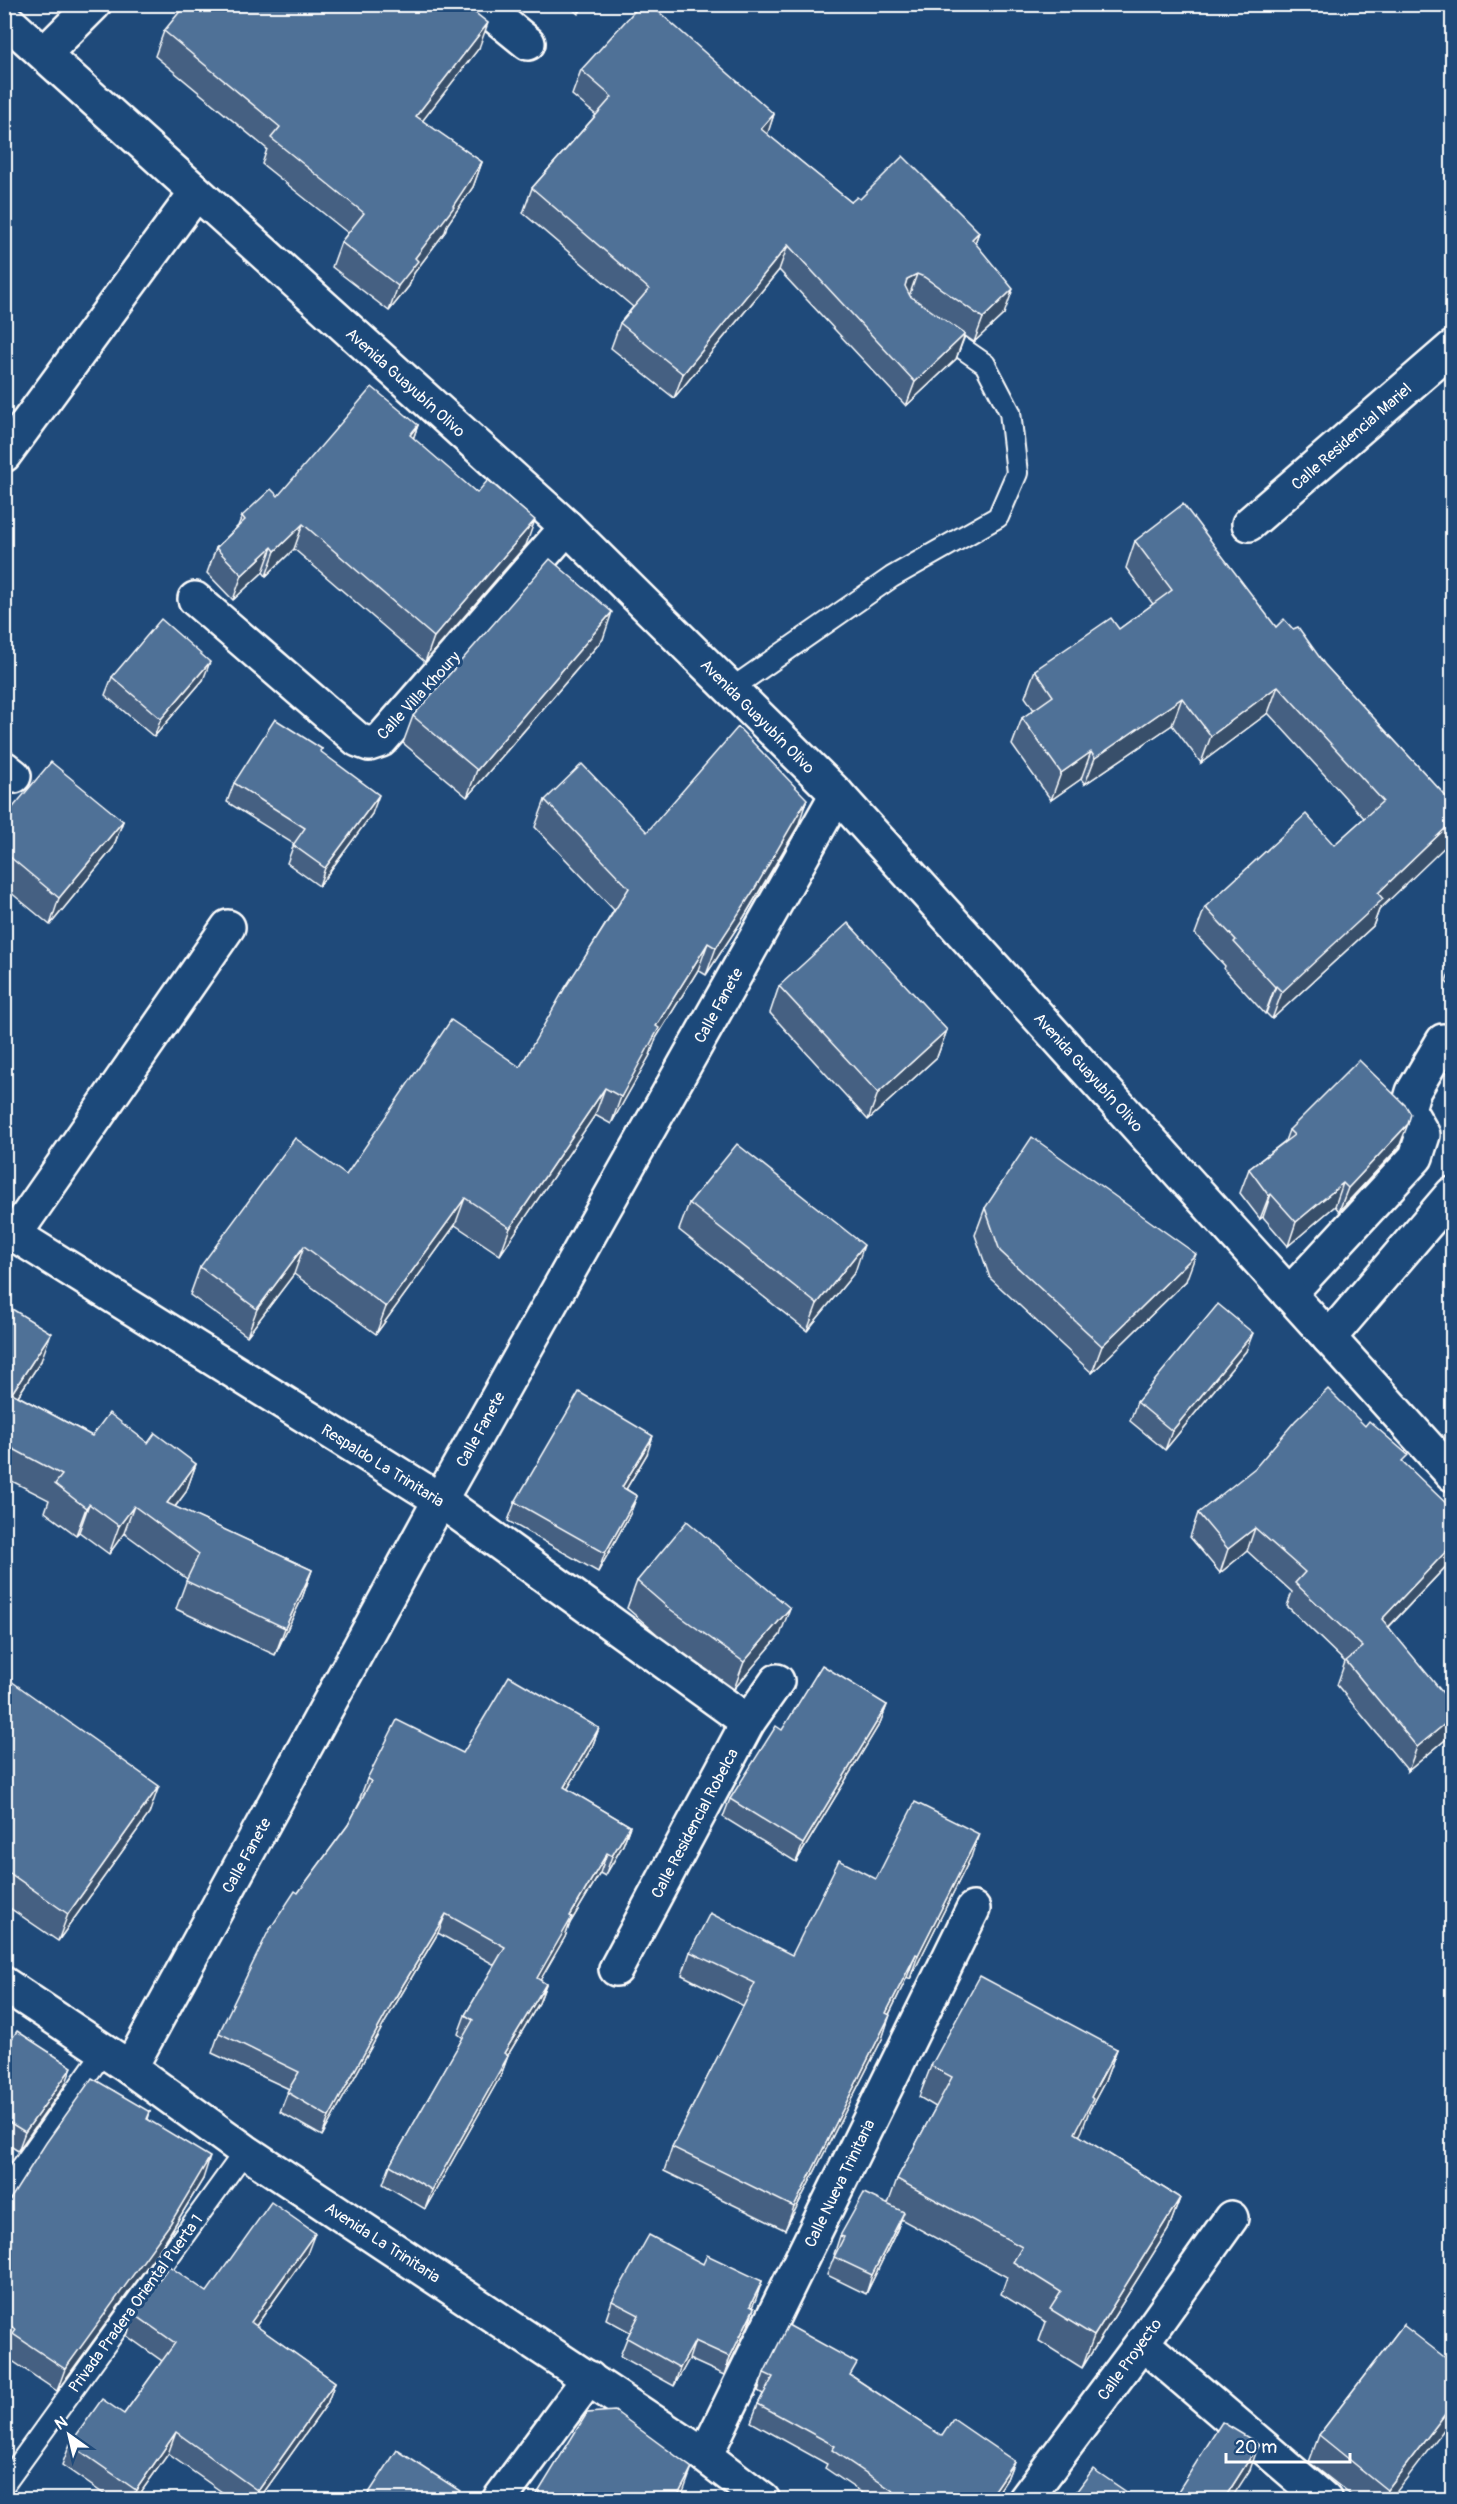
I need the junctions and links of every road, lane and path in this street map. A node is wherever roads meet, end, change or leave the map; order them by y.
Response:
1 (94, 4) edge
2 (480, 4) edge
3 (4, 18) edge
4 (528, 43) dead end
5 (45, 53) junction
6 (196, 193) junction
7 (927, 324) edge
8 (1452, 348) edge
9 (4, 455) edge
10 (1249, 524) dead end
11 (567, 527) junction
12 (195, 599) dead end
13 (731, 689) junction
14 (837, 794) junction
15 (228, 927) dead end
16 (1443, 1041) dead end
17 (1452, 1194) edge
18 (10, 1231) edge
19 (1289, 1294) junction
20 (1329, 1338) junction
21 (1452, 1474) edge
22 (440, 1500) junction
23 (777, 1681) dead end
24 (748, 1722) junction
25 (973, 1909) dead end
26 (616, 1969) dead end
27 (4, 1984) edge
28 (117, 2060) junction
29 (245, 2151) junction
30 (4, 2192) edge
31 (1231, 2218) dead end
32 (1142, 2343) junction
33 (589, 2378) junction
34 (705, 2456) junction
35 (4, 2485) edge
36 (498, 2499) edge
37 (763, 2499) edge
38 (1025, 2499) edge
39 (1325, 2499) edge

1 - 5 street
2 - 4 street
3 - 5 street, Avenida Guayubín Olivo
5 - 6 street, Avenida Guayubín Olivo
6 - 9 street
6 - 11 street, Avenida Guayubín Olivo
7 - 13 lane
8 - 10 street, Calle Residencial Mariel
11 - 12 street, Calle Villa Khoury
11 - 13 street, Avenida Guayubín Olivo
13 - 14 street, Avenida Guayubín Olivo
14 - 19 street, Avenida Guayubín Olivo
14 - 22 street, Calle Fanete
15 - 18 street
16 - 19 street
17 - 20 street
18 - 22 street, Respaldo La Trinitaria
19 - 20 street, Avenida Guayubín Olivo
20 - 21 street, Avenida Guayubín Olivo
22 - 24 street, Respaldo La Trinitaria
22 - 28 street, Calle Fanete
23 - 24 street, Calle Residencial Robelca
24 - 26 street, Calle Residencial Robelca
25 - 34 street, Calle Nueva Trinitaria
27 - 28 street, Avenida La Trinitaria
28 - 29 street, Avenida La Trinitaria
28 - 30 lane
29 - 33 street, Avenida La Trinitaria
29 - 35 lane, Privada Pradera Oriental Puerta 1
31 - 32 street, Calle Proyecto
32 - 38 street, Calle Proyecto
32 - 39 street
33 - 34 street, Avenida La Trinitaria
33 - 36 street
34 - 37 street, Avenida La Trinitaria

